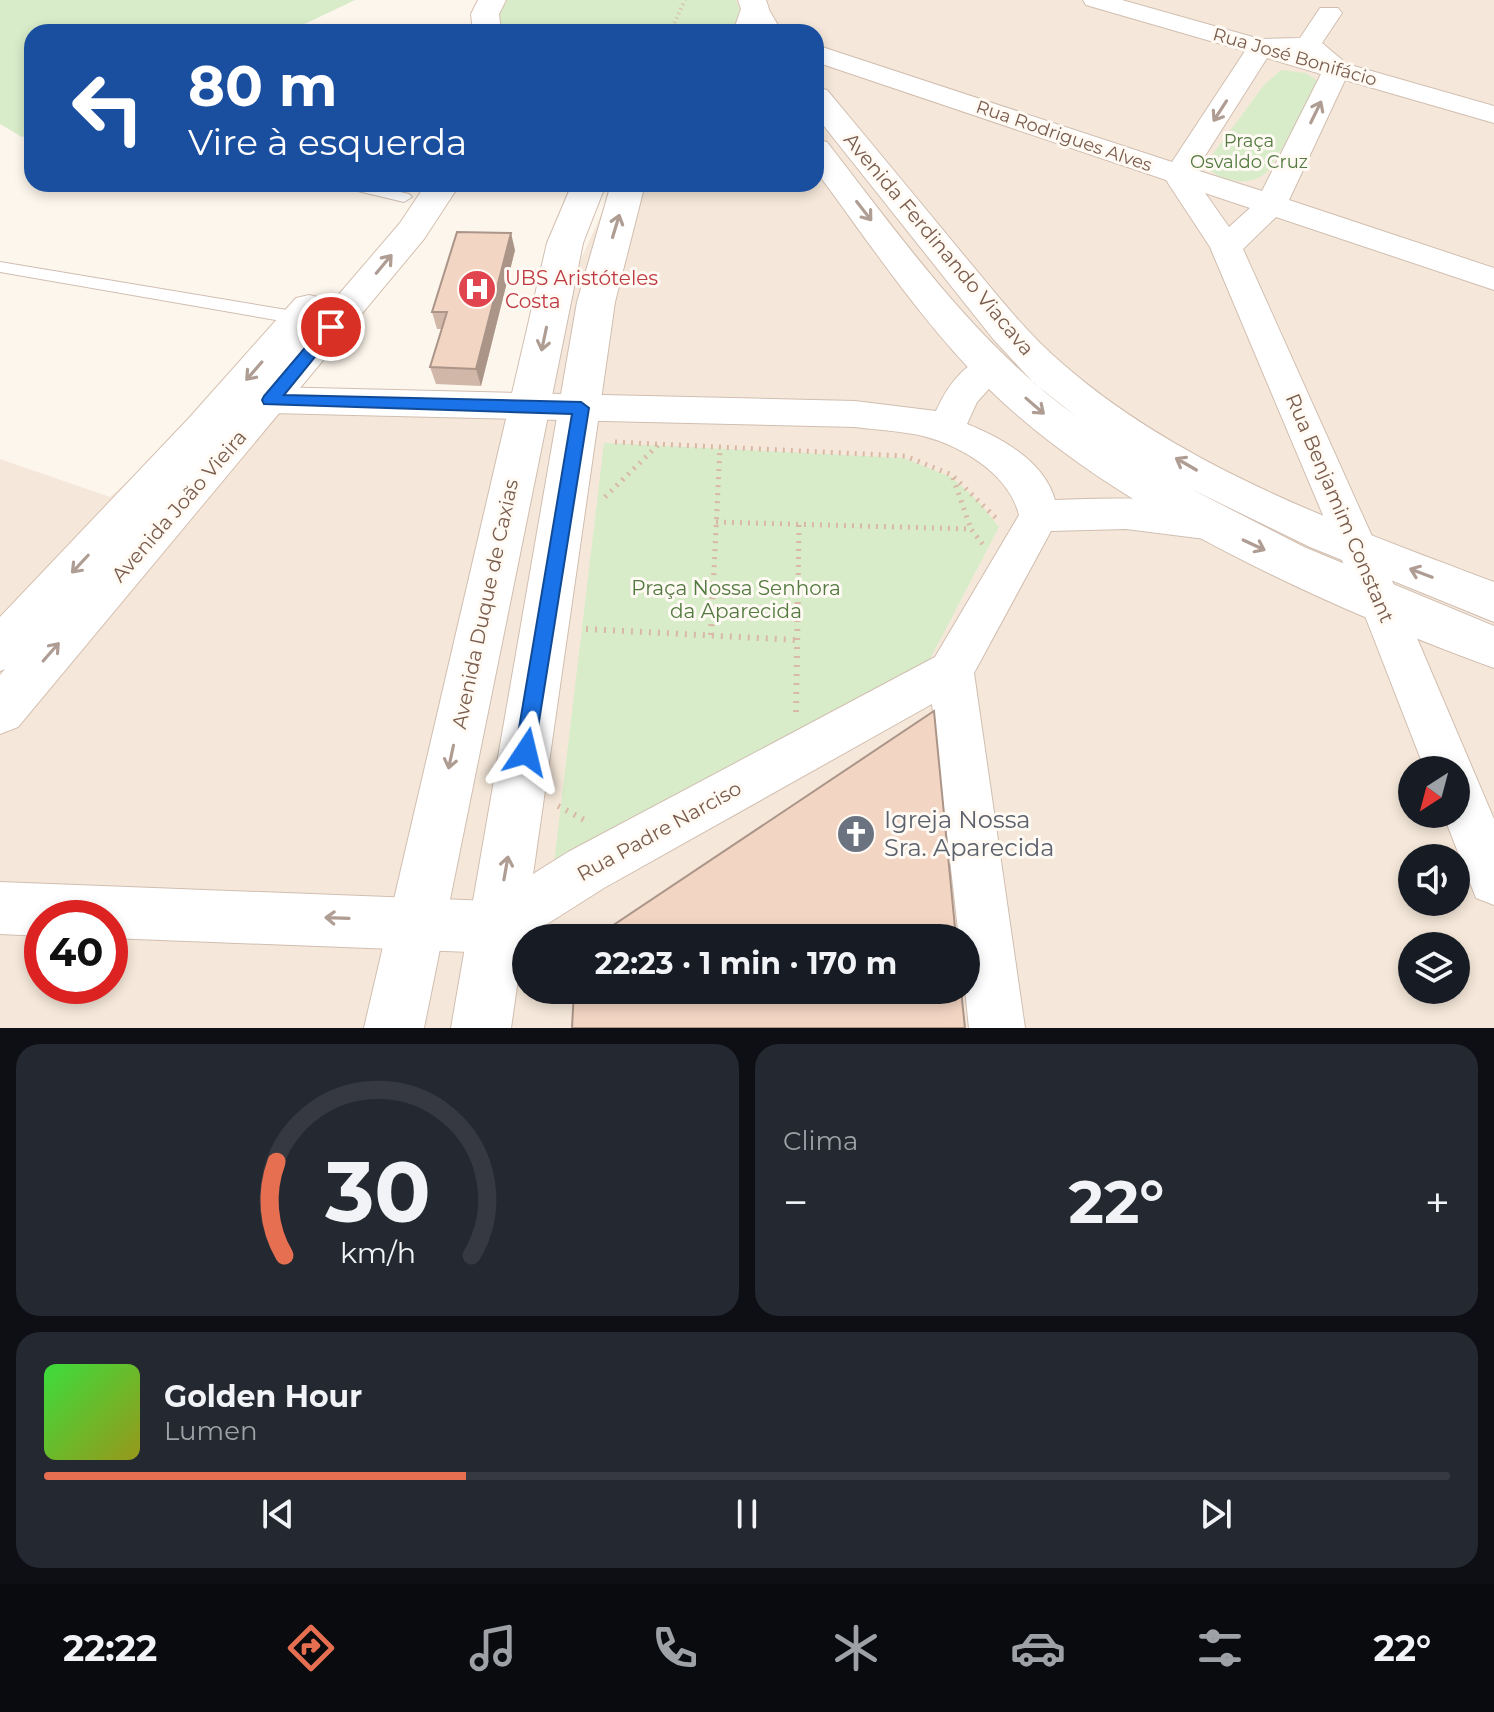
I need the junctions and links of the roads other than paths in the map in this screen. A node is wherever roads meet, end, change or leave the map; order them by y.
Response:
1 (492, 0) edge
2 (1095, 0) edge
3 (1329, 13) dead end
4 (486, 24) edge
5 (1308, 45) junction
6 (1261, 47) junction
7 (824, 56) edge
8 (1337, 69) junction
9 (824, 106) edge
10 (1494, 115) edge
11 (824, 159) edge
12 (1178, 175) junction
13 (408, 192) edge
14 (438, 192) edge
15 (586, 192) edge
16 (626, 192) edge
17 (1271, 205) junction
18 (1226, 247) junction
19 (0, 267) edge
20 (1494, 279) edge
21 (299, 318) junction
22 (991, 367) junction
23 (270, 400) junction
24 (529, 408) junction
25 (592, 425) junction
26 (946, 429) junction
27 (1021, 521) junction
28 (1213, 524) junction
29 (1358, 549) junction
30 (1494, 602) edge
31 (1381, 603) junction
32 (1494, 647) edge
33 (0, 650) edge
34 (951, 671) junction
35 (0, 711) edge
36 (1443, 756) edge
37 (1470, 821) edge
38 (1494, 880) edge
39 (0, 908) edge
40 (415, 922) junction
41 (496, 927) junction
42 (394, 1028) edge
43 (481, 1028) edge
44 (997, 1028) edge

1 - 4 street
2 - 6 street, Rua José Bonifácio
3 - 5 street
5 - 6 street
5 - 8 street
6 - 8 street, Rua José Bonifácio
6 -> 12 street
7 - 12 street, Rua Rodrigues Alves
8 - 10 street, Rua José Bonifácio
17 -> 8 street
29 -> 9 street, Avenida Ferdinando Viacava
11 -> 22 street, Avenida Ferdinando Viacava
12 - 17 street, Rua Rodrigues Alves
12 - 18 street, Rua Benjamim Constant
13 - 21 street, Avenida João Vieira
23 -> 14 street, Avenida João Vieira
15 -> 24 street, Avenida Duque de Caxias
25 -> 16 street
17 - 18 street
17 - 20 street, Rua Rodrigues Alves
18 - 29 street, Rua Benjamim Constant
19 - 21 lane
21 -> 33 street, Avenida João Vieira
22 - 26 street
22 -> 28 street, Avenida Ferdinando Viacava
23 - 24 street
35 -> 23 street, Avenida João Vieira
24 - 25 street
24 -> 40 street, Avenida Duque de Caxias
25 - 26 street
41 -> 25 street
26 - 27 street
27 - 28 street
27 - 34 street
28 -> 31 street, Avenida Ferdinando Viacava
30 -> 29 street, Avenida Ferdinando Viacava
29 - 31 street, Rua Benjamim Constant
31 - 32 street, Avenida Ferdinando Viacava
31 - 36 street, Rua Benjamim Constant
34 - 41 street, Rua Padre Narciso
34 - 44 street
37 - 38 street
40 -> 39 street
40 - 41 street
40 - 42 street, Avenida Duque de Caxias
41 - 43 street

